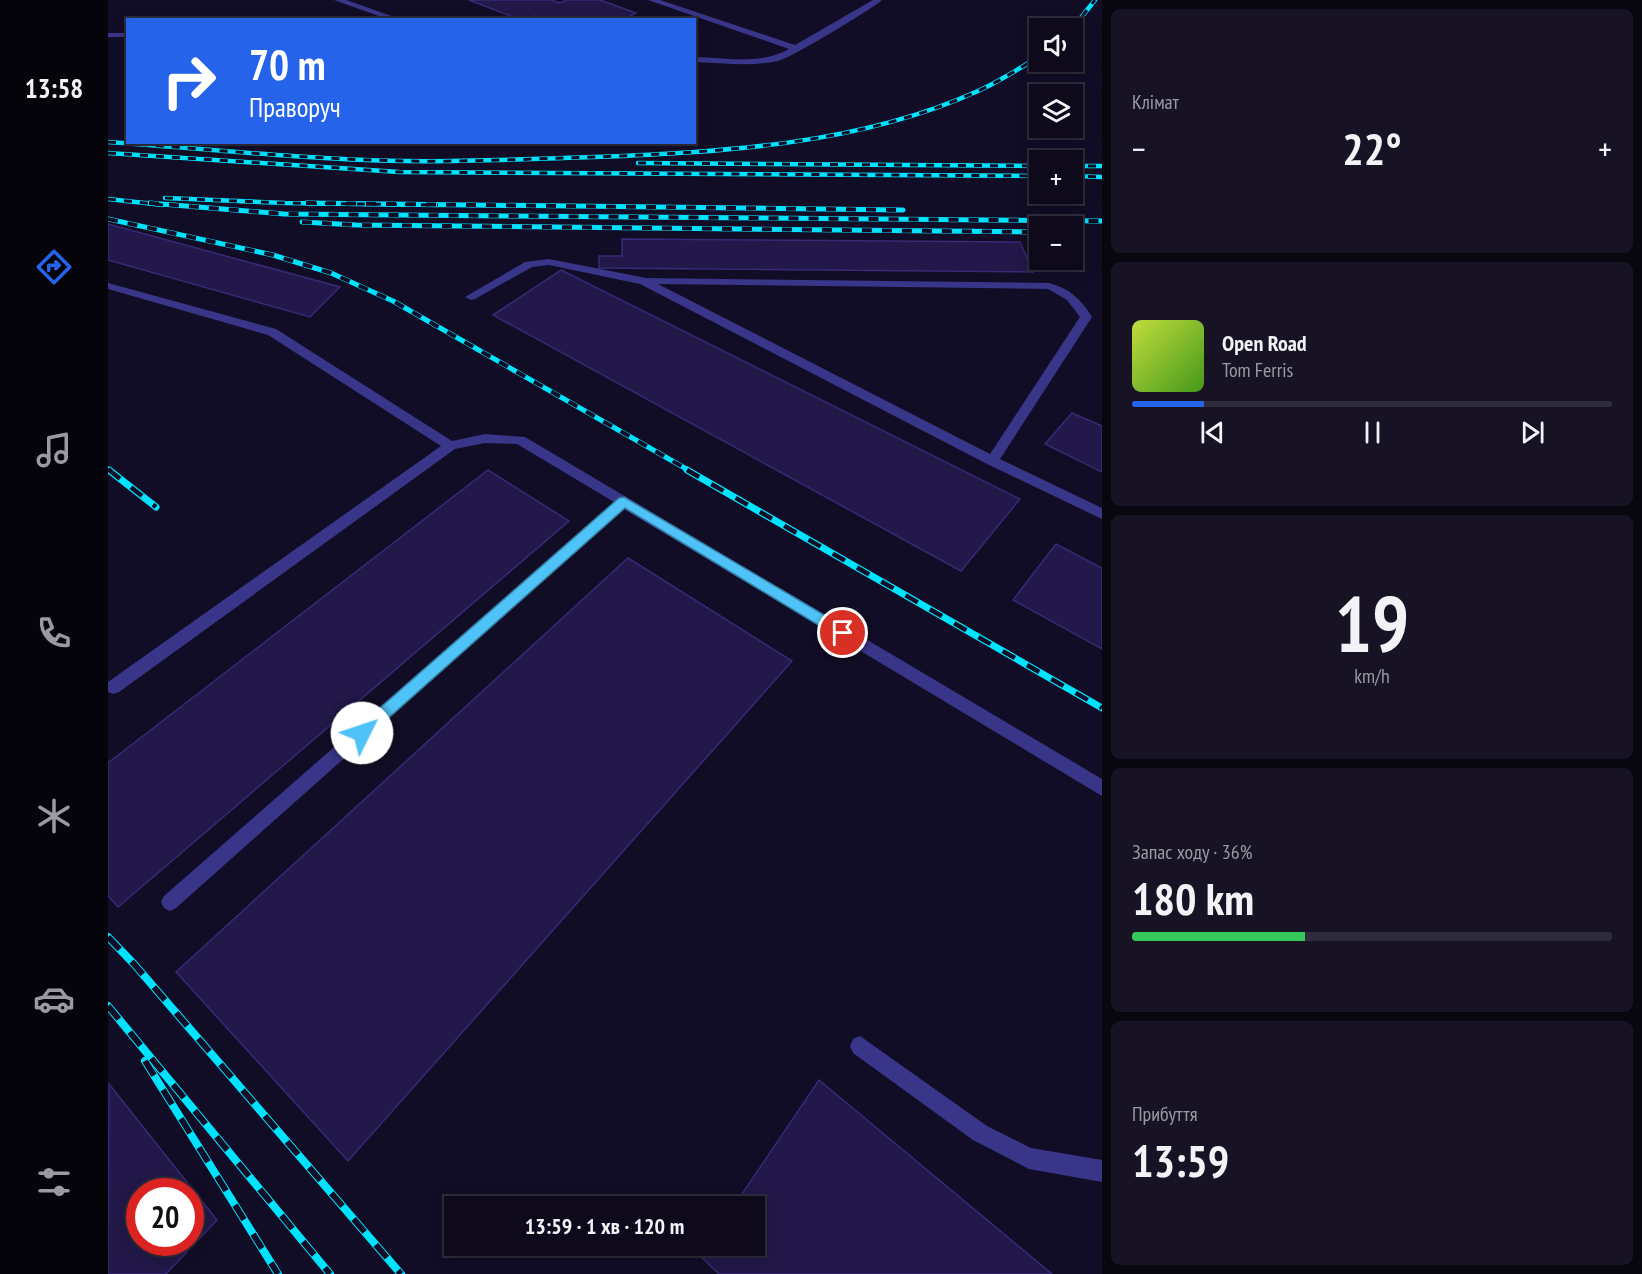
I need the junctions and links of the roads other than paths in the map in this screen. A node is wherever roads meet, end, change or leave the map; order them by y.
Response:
1 (338, 0) edge
2 (652, 0) edge
3 (878, 0) edge
4 (694, 14) junction
5 (393, 18) edge
6 (681, 18) edge
7 (108, 35) edge
8 (126, 35) edge
9 (797, 50) junction
10 (696, 59) edge
11 (643, 281) junction
12 (108, 286) edge
13 (471, 297) dead end
14 (450, 446) junction
15 (992, 461) junction
16 (624, 501) junction
17 (1102, 514) edge
18 (113, 687) dead end
19 (1102, 788) edge
20 (170, 902) dead end
21 (860, 1046) dead end
22 (1102, 1171) edge

1 - 5 lane
2 - 4 lane
3 - 9 lane
4 - 6 lane
4 - 9 lane
7 - 8 lane
9 - 10 lane
11 - 13 lane
11 - 15 lane
11 - 15 lane
12 - 14 lane
14 - 16 lane
14 - 18 lane
15 - 17 lane
16 - 19 lane
16 - 20 lane
21 - 22 lane

